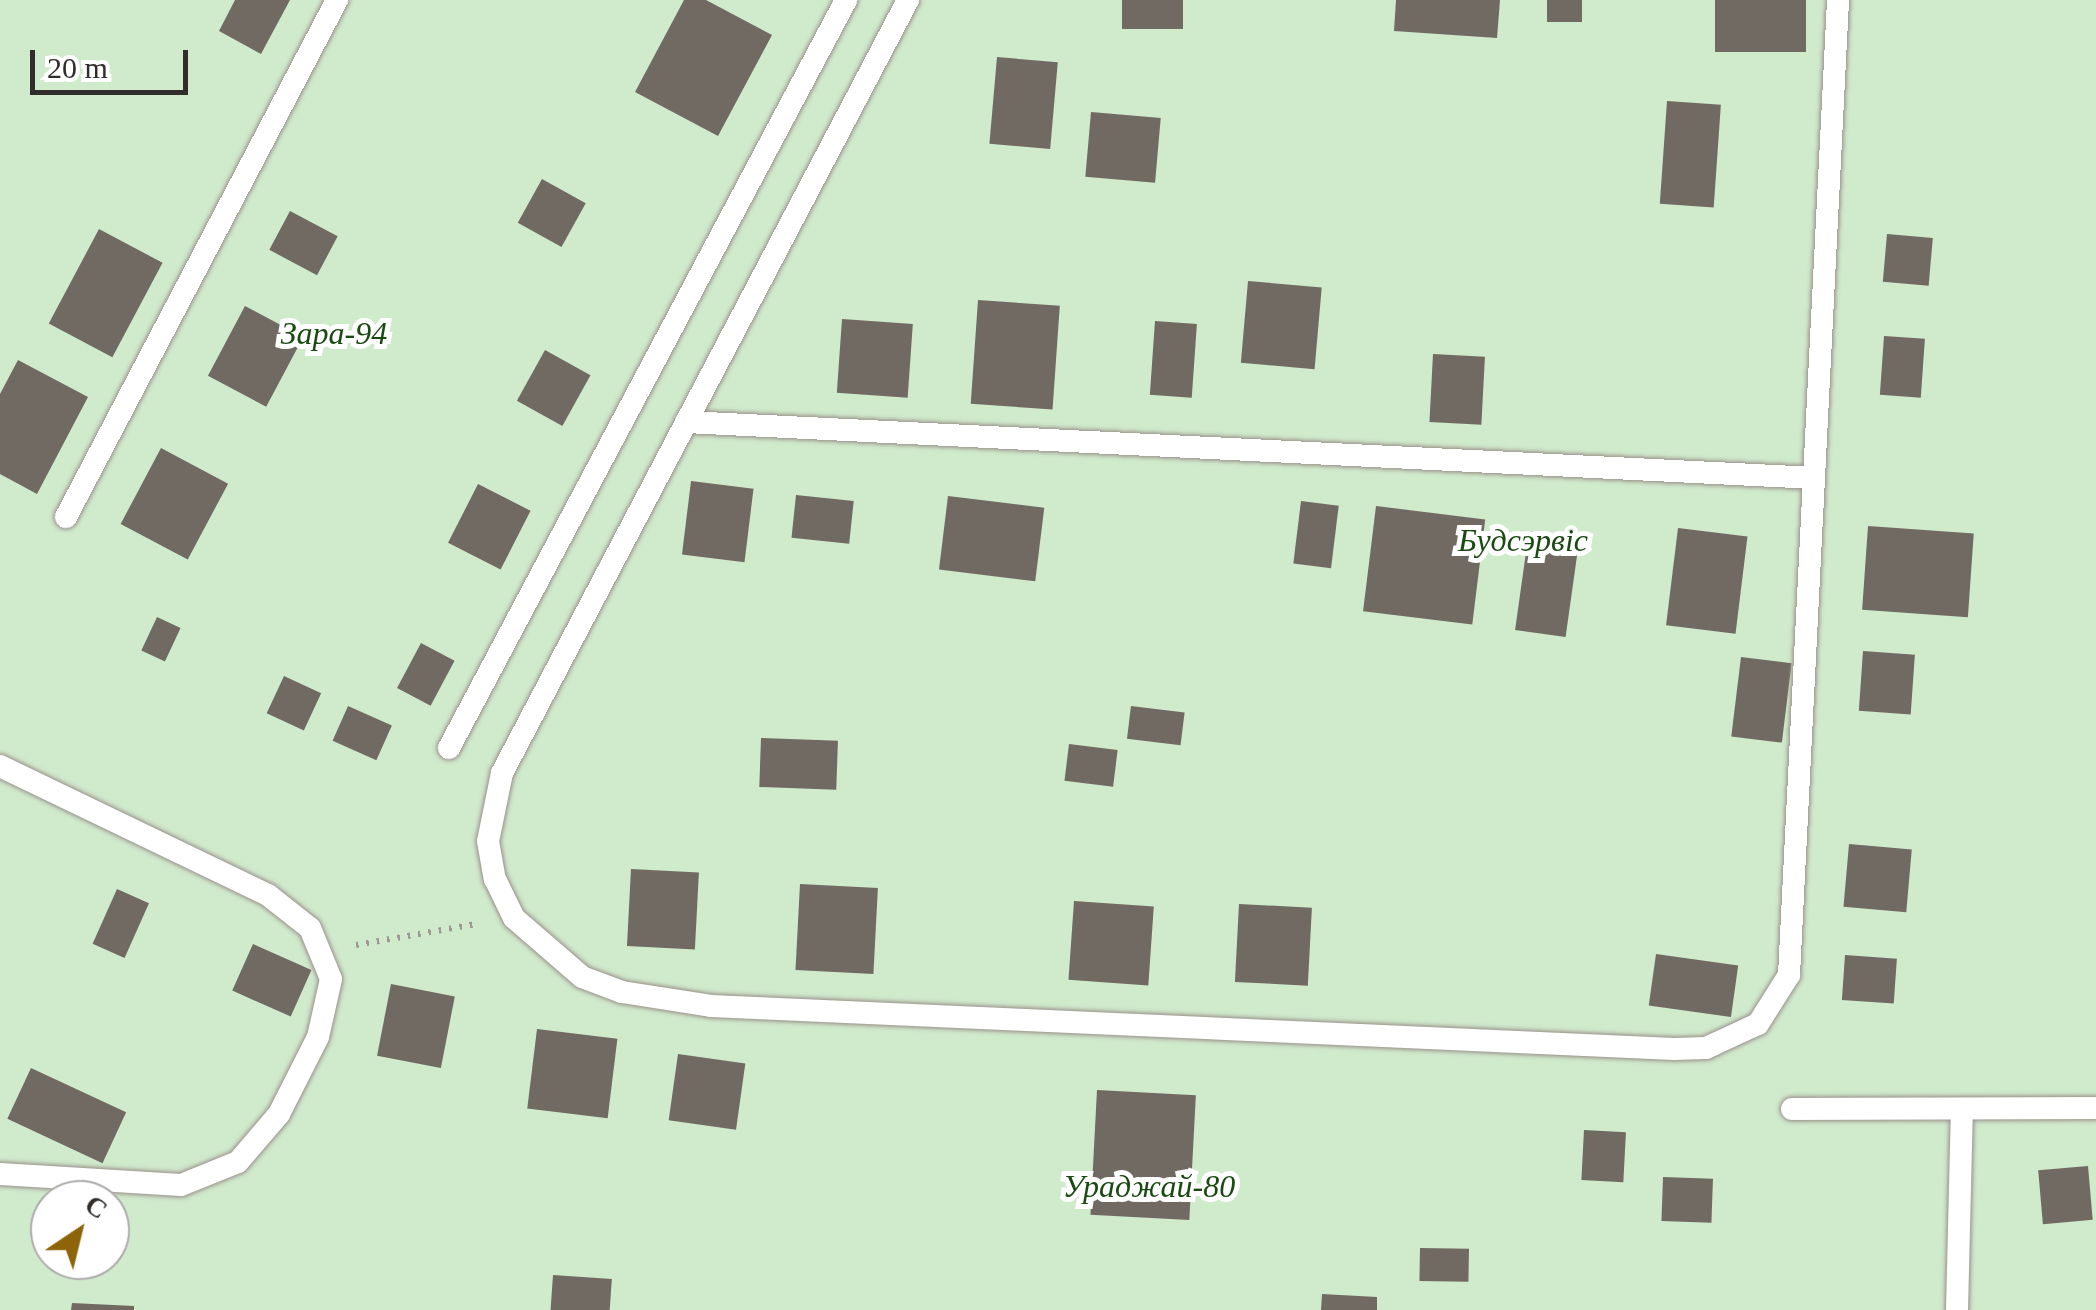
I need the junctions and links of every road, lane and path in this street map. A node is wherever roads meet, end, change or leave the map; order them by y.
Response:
1 (337, 0) edge
2 (846, 0) edge
3 (908, 0) edge
4 (1838, 0) edge
5 (686, 422) junction
6 (1813, 478) junction
7 (66, 517) dead end
8 (449, 748) dead end
9 (0, 766) edge
10 (514, 918) junction
11 (325, 951) junction
12 (2096, 1108) edge
13 (1792, 1109) dead end
14 (1962, 1110) junction
15 (0, 1174) edge
16 (1958, 1310) edge

1 - 7 lane
2 - 8 lane
3 - 5 lane
4 - 6 lane
5 - 6 lane
5 - 10 lane
6 - 10 lane
9 - 11 lane
10 - 11 path
11 - 15 lane
12 - 14 lane
13 - 14 lane
14 - 16 lane

